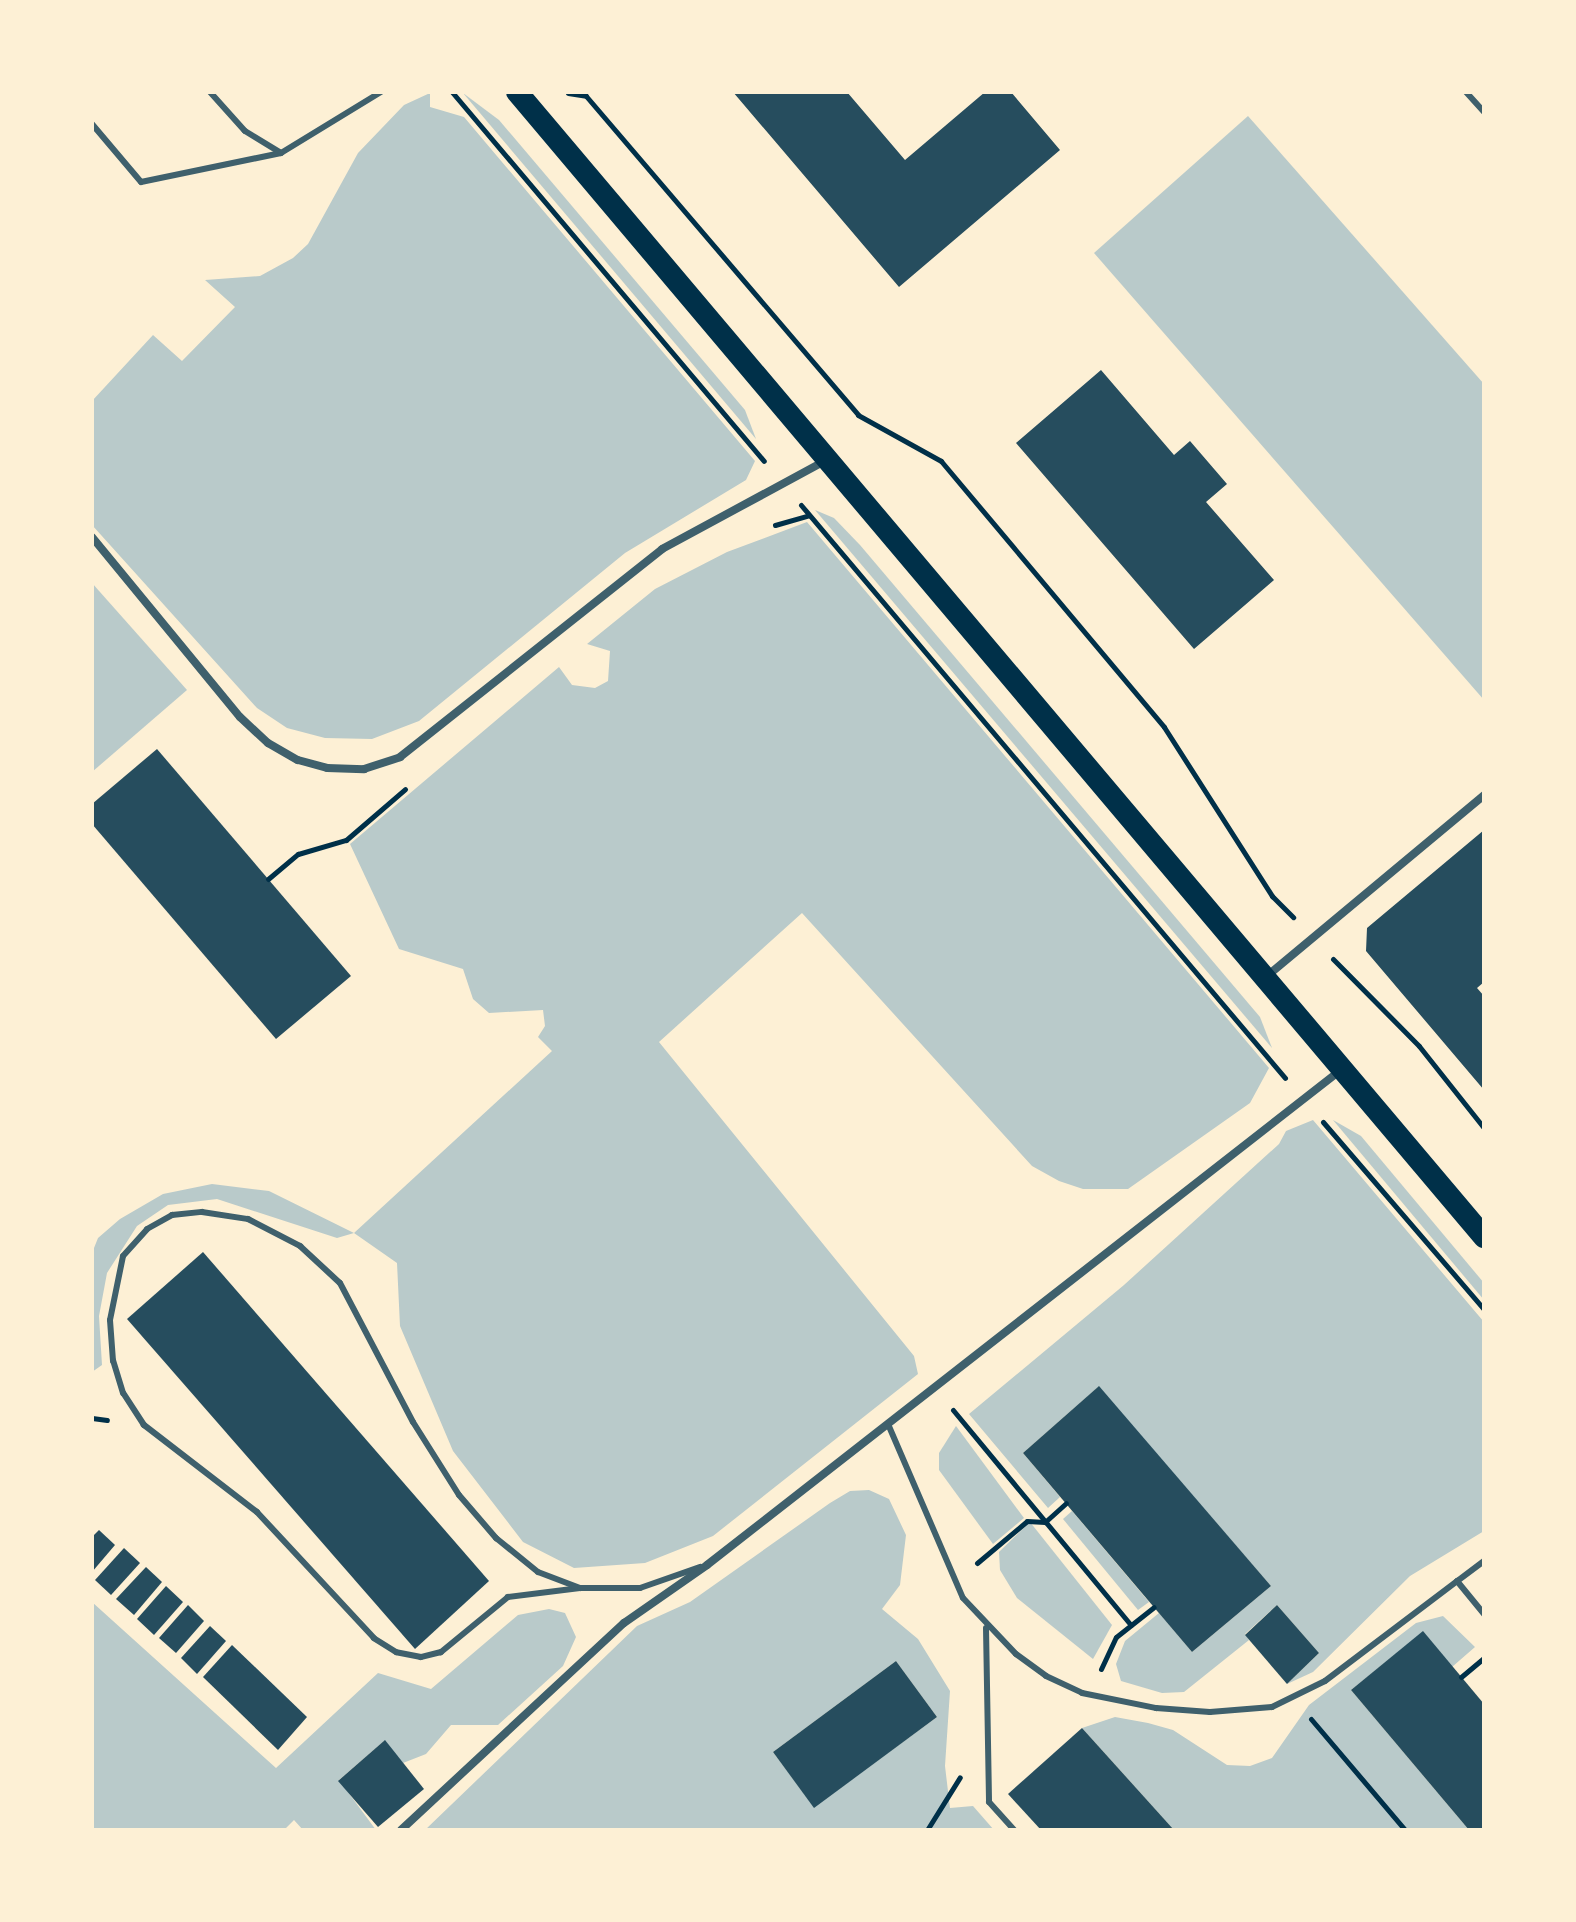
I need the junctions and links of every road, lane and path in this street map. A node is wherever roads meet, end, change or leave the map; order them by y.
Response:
1 (210, 92) edge
2 (381, 92) edge
3 (452, 92) edge
4 (517, 92) edge
5 (568, 92) edge
6 (1466, 92) edge
7 (1484, 112) edge
8 (92, 124) edge
9 (281, 153) junction
10 (825, 461) junction
11 (784, 486) junction
12 (92, 537) edge
13 (1484, 795) edge
14 (1313, 938) junction
15 (1264, 979) junction
16 (1342, 1069) junction
17 (1304, 1100) junction
18 (1484, 1128) edge
19 (1484, 1237) edge
20 (1484, 1309) edge
21 (935, 1388) junction
22 (888, 1424) junction
23 (1066, 1503) dead end
24 (1045, 1522) junction
25 (1484, 1561) edge
26 (707, 1565) junction
27 (1457, 1581) junction
28 (955, 1582) junction
29 (580, 1588) junction
30 (1154, 1607) dead end
31 (1484, 1614) edge
32 (1131, 1625) junction
33 (986, 1628) junction
34 (1484, 1658) edge
35 (1461, 1677) dead end
36 (1089, 1694) junction
37 (1295, 1699) junction
38 (988, 1747) junction
39 (401, 1830) edge
40 (927, 1830) edge
41 (1014, 1830) edge
42 (1405, 1830) edge

1 - 9 lane
2 - 9 lane
3 - 11 path
4 - 10 highway
5 - 14 path
6 - 7 lane
8 - 9 lane
10 - 11 street
10 - 15 highway
11 - 12 street
11 - 17 path
13 - 14 street
14 - 15 street
14 - 18 path
15 - 16 highway
16 - 17 street
16 - 19 highway
17 - 20 path
17 - 21 street
21 - 22 street
21 - 24 path
22 - 26 street
22 - 28 lane
23 - 24 path
24 - 28 path
24 - 32 path
25 - 27 lane
26 - 29 lane
26 - 39 street
27 - 31 lane
27 - 37 lane
28 - 33 lane
29 - 29 lane
30 - 32 path
32 - 36 path
33 - 36 lane
33 - 38 lane
34 - 35 path
36 - 37 lane
37 - 42 path
38 - 40 path
38 - 41 lane

